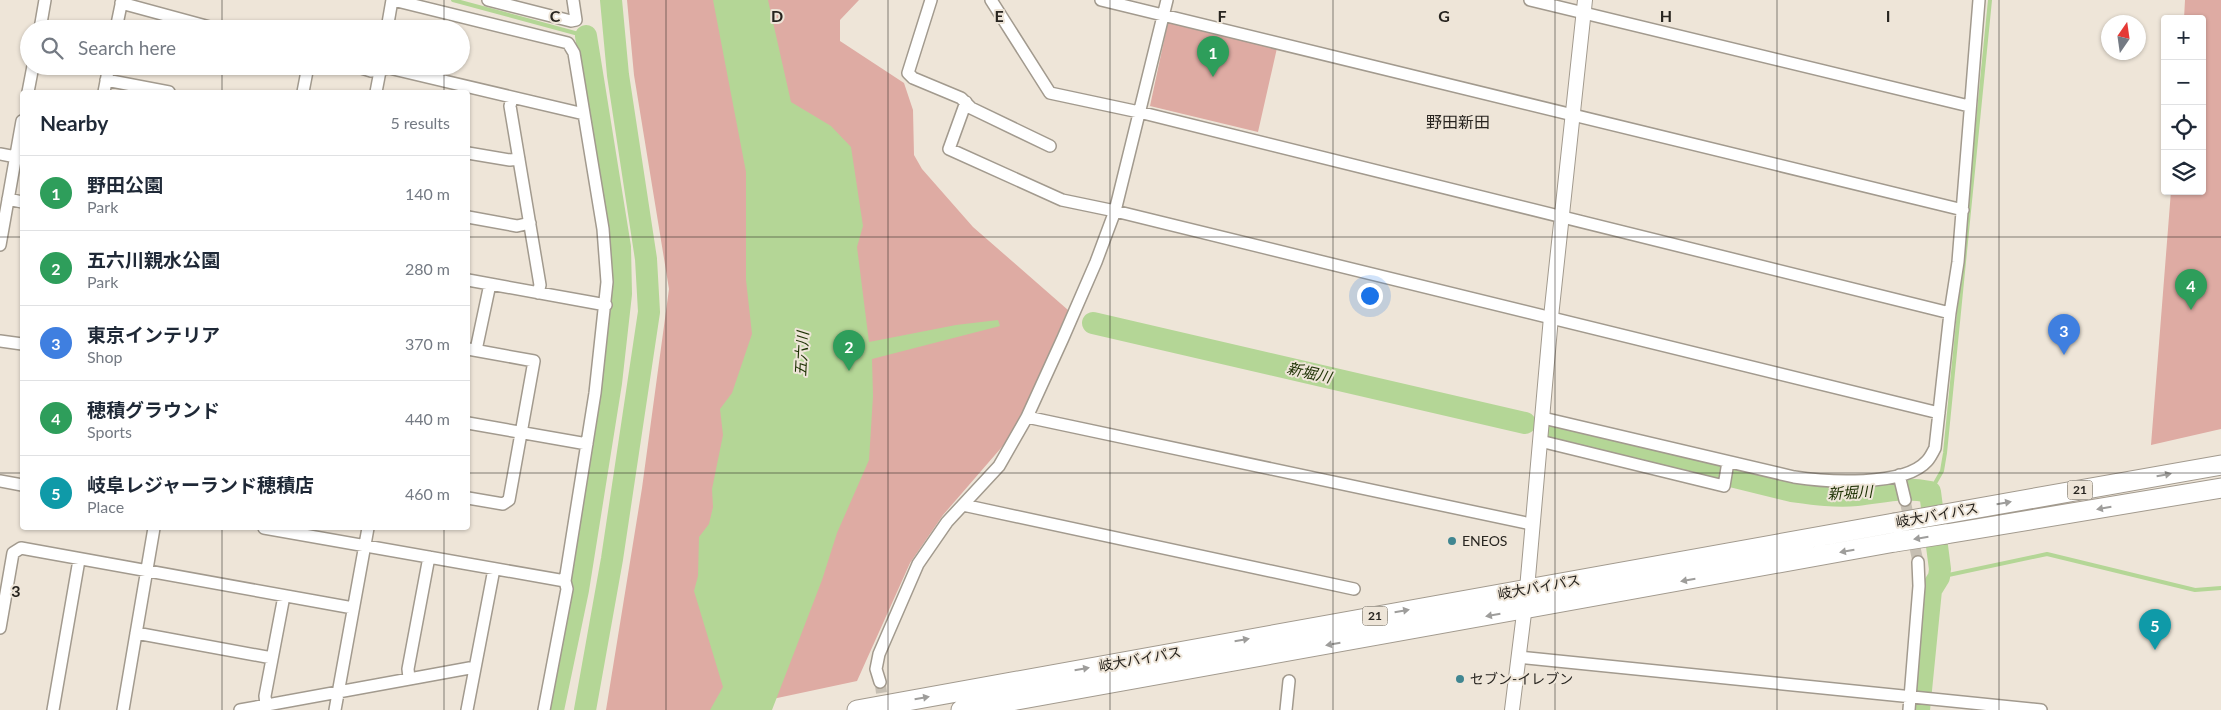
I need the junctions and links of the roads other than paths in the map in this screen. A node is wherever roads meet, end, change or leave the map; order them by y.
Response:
1 (45, 0) edge
2 (392, 0) edge
3 (488, 0) edge
4 (573, 0) edge
5 (931, 0) edge
6 (991, 0) edge
7 (1101, 0) edge
8 (1167, 0) edge
9 (1530, 0) edge
10 (1979, 0) edge
11 (121, 2) edge
12 (1584, 6) edge
13 (1163, 15) junction
14 (42, 20) edge
15 (118, 20) edge
16 (184, 20) edge
17 (389, 20) edge
18 (31, 75) edge
19 (107, 75) edge
20 (306, 75) edge
21 (379, 75) edge
22 (418, 75) edge
23 (106, 80) junction
24 (28, 90) edge
25 (104, 90) edge
26 (158, 90) edge
27 (303, 90) edge
28 (376, 90) edge
29 (512, 98) junction
30 (966, 102) junction
31 (1970, 106) junction
32 (1139, 112) junction
33 (584, 114) junction
34 (1573, 114) junction
35 (20, 133) edge
36 (1050, 146) dead end
37 (470, 153) edge
38 (0, 154) edge
39 (16, 157) junction
40 (519, 159) junction
41 (8, 199) junction
42 (20, 202) edge
43 (1963, 210) junction
44 (1115, 211) junction
45 (1562, 216) junction
46 (470, 217) edge
47 (530, 223) junction
48 (0, 245) edge
49 (470, 280) edge
50 (490, 284) junction
51 (538, 293) junction
52 (606, 305) junction
53 (1950, 312) junction
54 (1551, 317) junction
55 (0, 340) edge
56 (20, 344) edge
57 (472, 350) edge
58 (1939, 413) junction
59 (1027, 417) junction
60 (1543, 418) junction
61 (470, 423) edge
62 (521, 432) junction
63 (1540, 441) junction
64 (587, 444) junction
65 (1728, 462) junction
66 (2221, 465) edge
67 (1900, 477) junction
68 (0, 481) edge
69 (20, 485) edge
70 (2221, 488) edge
71 (470, 498) edge
72 (1905, 500) tunnel mouth
73 (962, 505) junction
74 (1531, 524) junction
75 (154, 530) edge
76 (276, 530) edge
77 (368, 530) edge
78 (364, 545) junction
79 (429, 557) junction
80 (79, 560) junction
81 (1918, 562) tunnel mouth
82 (494, 569) junction
83 (146, 572) junction
84 (565, 580) junction
85 (1354, 589) dead end
86 (1527, 589) junction
87 (284, 596) junction
88 (353, 608) junction
89 (1525, 610) junction
90 (0, 628) edge
91 (136, 633) junction
92 (1518, 657) junction
93 (272, 658) junction
94 (475, 667) junction
95 (409, 678) junction
96 (1289, 681) dead end
97 (880, 682) tunnel mouth
98 (338, 692) junction
99 (1913, 696) junction
100 (1930, 702) edge
101 (266, 706) junction
102 (53, 710) edge
103 (124, 710) edge
104 (240, 710) edge
105 (335, 710) edge
106 (467, 710) edge
107 (544, 710) edge
108 (857, 710) edge
109 (962, 710) edge
110 (1286, 710) edge
111 (1512, 710) edge
112 (1909, 710) edge
113 (2041, 710) edge

1 - 14 street
2 - 17 street
2 - 33 street
3 - 4 street
5 - 30 street
6 - 32 street
7 - 13 street
8 - 13 street
9 - 12 street
10 - 31 street
11 - 15 street
11 - 16 street
12 - 31 street
12 - 34 street
13 - 32 street
13 - 34 street
18 - 24 street
19 - 23 street
20 - 27 street
21 - 28 street
22 - 29 street
23 - 25 street
23 - 26 street
29 - 33 street
29 - 40 street
30 - 36 street
30 - 44 street
31 - 43 street
32 - 44 street
32 - 45 street
33 - 52 street
34 - 43 street
34 - 45 street
35 - 39 street
37 - 40 street
38 - 39 street
39 - 41 street
40 - 47 street
41 - 42 street
41 - 48 street
43 - 53 street
44 - 54 street
44 - 59 street
45 - 53 street
45 - 54 street
46 - 47 street
47 - 51 street
49 - 50 street
50 - 51 street
50 - 57 street
51 - 52 street
52 - 64 street
53 - 58 street
54 - 58 street
54 - 60 street
55 - 56 street
57 - 62 street
58 - 67 street
59 - 73 street
59 - 74 street
60 - 63 street
60 - 65 street
61 - 62 street
62 - 64 street
62 - 71 street
63 - 65 street
63 - 74 street
64 - 84 street
65 - 67 street
86 -> 66 highway, 岐大バイパス / 21, bridge
67 - 72 street
68 - 69 street
70 -> 89 highway, 岐大バイパス / 21, bridge
73 - 85 street
73 - 97 street
74 - 86 street
75 - 83 street
76 - 78 street
77 - 78 street
78 - 79 street
78 - 88 street
79 - 82 street
79 - 95 street
80 - 83 street
80 - 90 street
80 - 102 street
81 - 99 street
82 - 84 street
82 - 94 street
83 - 87 street
83 - 91 street
84 - 107 street
86 - 89 street
108 -> 86 highway, 岐大バイパス / 21
87 - 88 street
87 - 93 street
88 - 98 street
89 - 92 street
89 -> 109 highway, 岐大バイパス / 21
91 - 93 street
91 - 103 street
92 - 99 street
92 - 111 street
93 - 101 street
94 - 95 street
94 - 106 street
95 - 98 street
96 - 110 street
98 - 101 street
98 - 105 street
99 - 100 street
99 - 112 street
100 - 113 street
101 - 104 street

